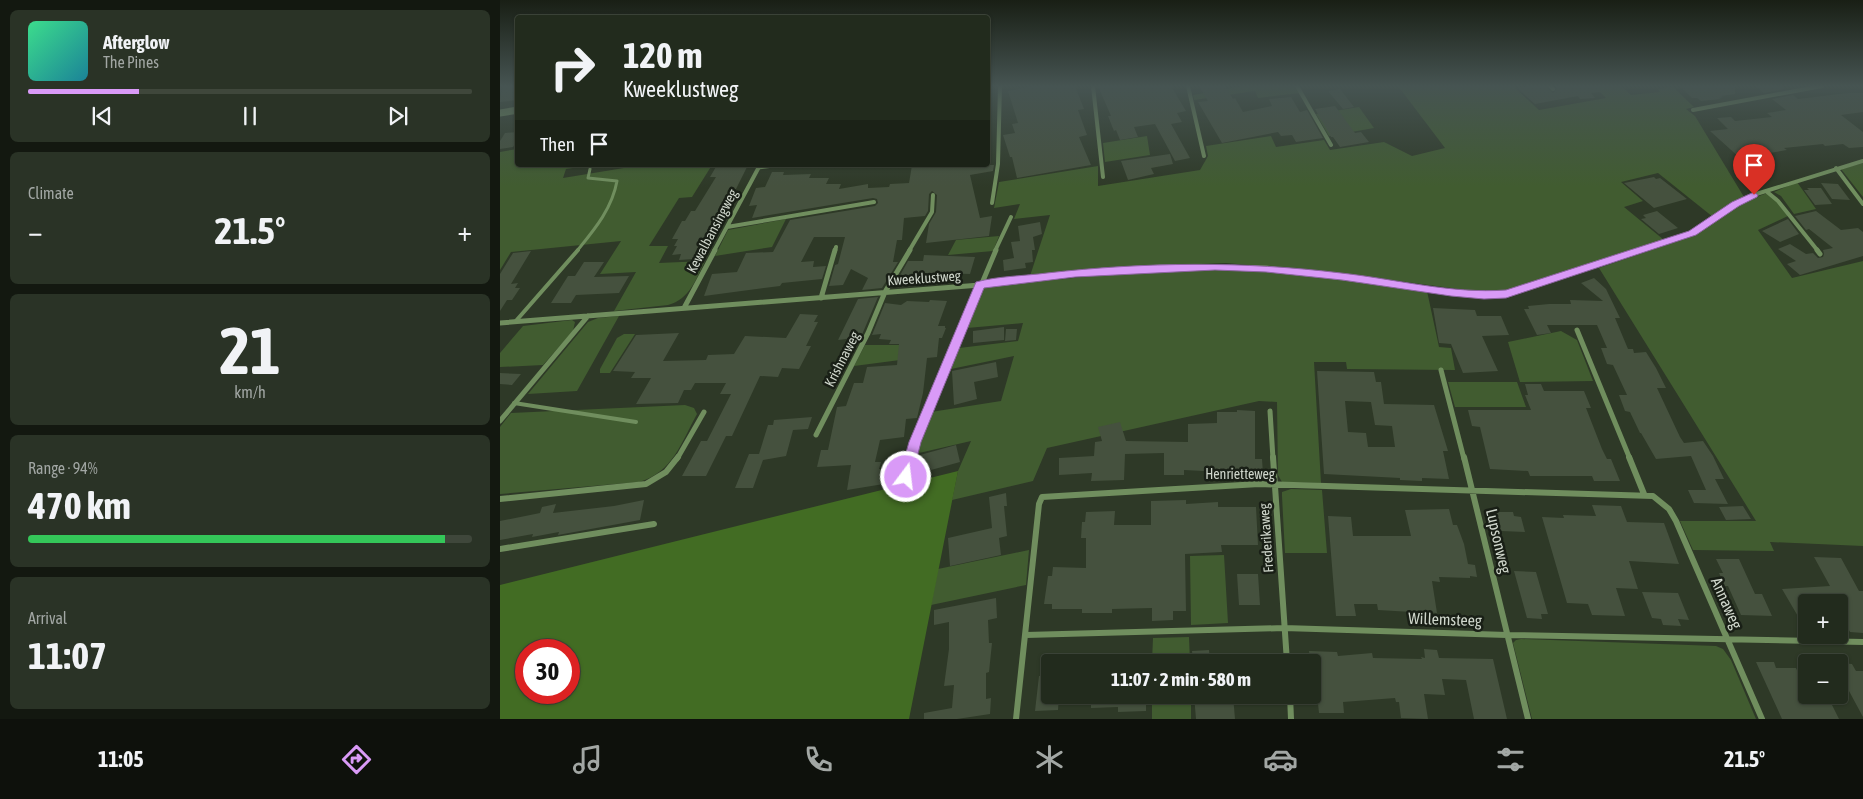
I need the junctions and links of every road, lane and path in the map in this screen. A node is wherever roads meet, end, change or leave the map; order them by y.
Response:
1 (999, 120) edge
2 (1096, 120) edge
3 (1196, 120) edge
4 (1316, 120) edge
5 (1331, 145) dead end
6 (1204, 156) dead end
7 (1863, 161) edge
8 (758, 167) edge
9 (1836, 168) junction
10 (590, 169) dead end
11 (1102, 177) dead end
12 (1766, 191) junction
13 (933, 195) dead end
14 (874, 202) dead end
15 (992, 203) dead end
16 (1863, 204) edge
17 (1011, 218) dead end
18 (727, 227) junction
19 (836, 247) dead end
20 (1820, 254) dead end
21 (980, 285) junction
22 (885, 292) junction
23 (821, 298) junction
24 (684, 308) junction
25 (588, 316) junction
26 (515, 322) junction
27 (500, 323) edge
28 (1577, 330) dead end
29 (1441, 370) dead end
30 (514, 403) junction
31 (1270, 411) dead end
32 (704, 412) dead end
33 (500, 421) edge
34 (636, 422) dead end
35 (816, 435) dead end
36 (906, 477) dead end
37 (1274, 486) junction
38 (1473, 490) junction
39 (1644, 494) junction
40 (500, 498) edge
41 (1661, 501) joint
42 (654, 524) dead end
43 (500, 549) edge
44 (1284, 628) junction
45 (1507, 635) junction
46 (1026, 636) junction
47 (1727, 639) junction
48 (1863, 642) edge
49 (1286, 654) edge
50 (1290, 704) edge
51 (1016, 719) edge
52 (1291, 719) edge
53 (1528, 719) edge
54 (1762, 719) edge

1 - 15 street
2 - 11 street
3 - 6 street
4 - 5 street
7 - 9 street, Kweeklustweg
8 - 18 street, Kewalbansingweg
9 - 12 street, Kweeklustweg
9 - 16 street
10 - 26 lane
12 - 20 street
12 - 21 street, Kweeklustweg
13 - 22 street, Krishnaweg
14 - 18 street
17 - 21 street
18 - 24 street, Kewalbansingweg
19 - 23 street
21 - 22 street, Kweeklustweg
21 - 36 street
22 - 23 street, Kweeklustweg
22 - 35 street, Krishnaweg
23 - 24 street, Kweeklustweg
24 - 25 street, Kweeklustweg
25 - 26 street, Kweeklustweg
25 - 30 street
26 - 27 street, Kweeklustweg
28 - 39 street
29 - 38 street, Lupsonweg
30 - 33 street
30 - 34 lane
31 - 37 street, Frederikaweg
32 - 40 street
37 - 38 street, Henrietteweg
37 - 44 street, Frederikaweg
37 - 46 street, Henrietteweg
38 - 39 street, Henrietteweg
38 - 45 street, Lupsonweg
39 - 41 street, Henrietteweg
41 - 47 street, Annaweg
42 - 43 street
44 - 45 street, Willemsteeg
44 - 46 street, Willemsteeg
44 - 49 street, Frederikaweg
45 - 47 street, Willemsteeg
45 - 53 street, Lupsonweg
46 - 51 street, Henrietteweg
47 - 48 street, Willemsteeg
47 - 54 street, Annaweg
50 - 52 street

